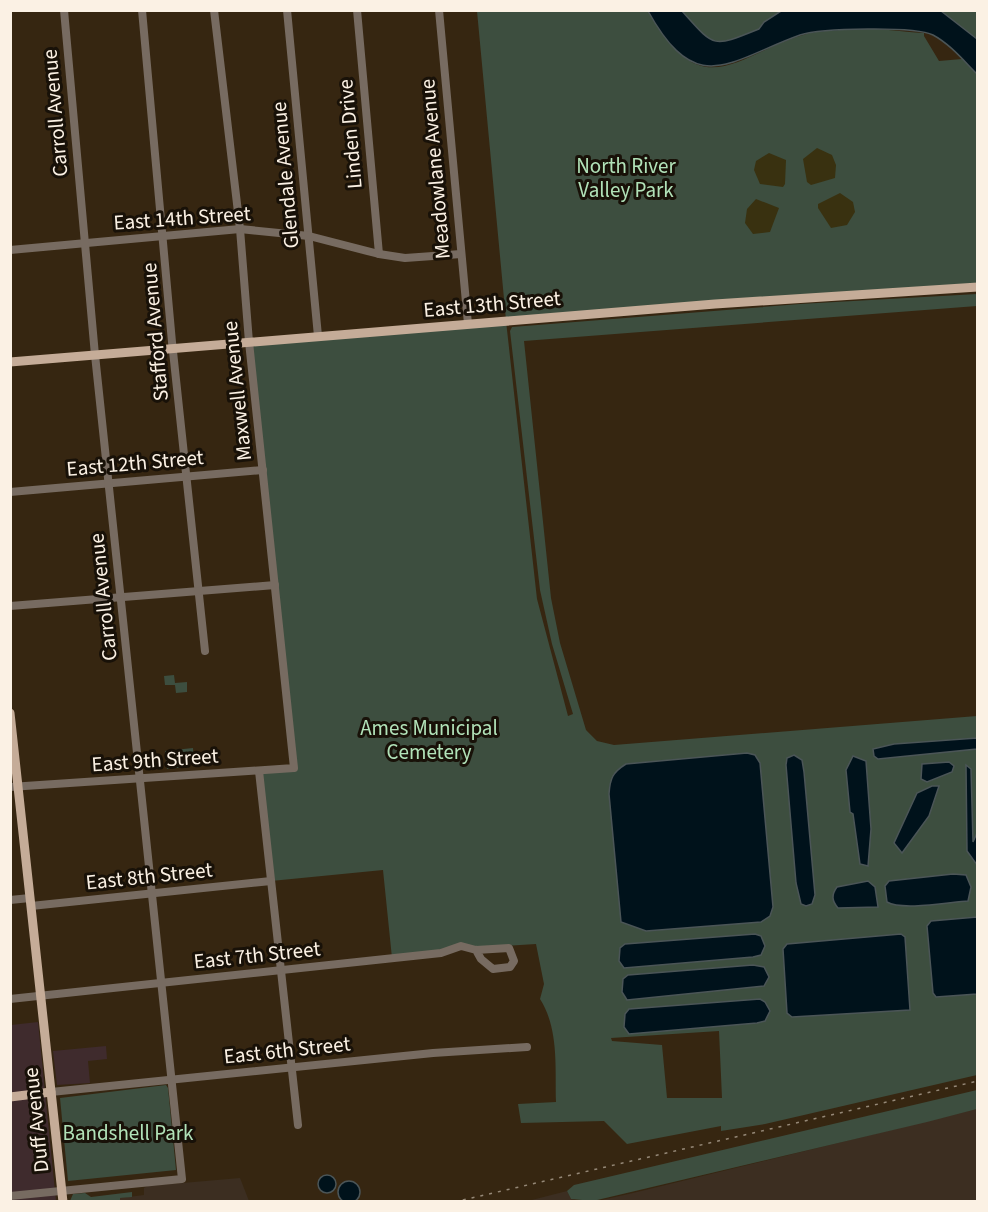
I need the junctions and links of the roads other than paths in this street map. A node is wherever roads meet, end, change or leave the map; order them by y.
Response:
1 (64, 10) edge
2 (142, 10) edge
3 (213, 10) edge
4 (287, 10) edge
5 (357, 10) edge
6 (439, 10) edge
7 (240, 229) junction
8 (164, 236) junction
9 (309, 236) junction
10 (85, 243) junction
11 (10, 250) edge
12 (380, 254) junction
13 (461, 254) junction
14 (978, 287) edge
15 (468, 324) junction
16 (318, 336) junction
17 (249, 342) junction
18 (173, 348) junction
19 (95, 355) junction
20 (10, 362) edge
21 (263, 470) junction
22 (188, 477) junction
23 (109, 484) junction
24 (10, 492) edge
25 (275, 585) junction
26 (199, 591) junction
27 (121, 597) junction
28 (10, 606) edge
29 (205, 651) dead end
30 (10, 713) edge
31 (294, 768) joint
32 (260, 771) junction
33 (140, 779) junction
34 (14, 786) edge
35 (271, 881) junction
36 (153, 894) junction
37 (10, 900) edge
38 (31, 902) junction
39 (476, 950) junction
40 (281, 970) junction
41 (163, 983) junction
42 (41, 996) junction
43 (10, 999) edge
44 (527, 1047) dead end
45 (291, 1067) junction
46 (171, 1079) junction
47 (51, 1092) junction
48 (10, 1097) edge
49 (298, 1125) dead end
50 (62, 1190) junction
51 (10, 1196) edge
52 (63, 1202) edge

1 - 10 street, Carroll Avenue
2 - 8 street, Stafford Avenue
3 - 7 street, Maxwell Avenue
4 - 9 street, Glendale Avenue
5 - 12 street, Linden Drive
6 - 13 street, Meadowlane Avenue
7 - 8 street, East 14th Street
7 - 9 street, East 14th Street
7 - 17 street, Maxwell Avenue
8 - 10 street, East 14th Street
8 - 18 street, Stafford Avenue
9 - 12 street, East 14th Street
9 - 16 street, Glendale Avenue
10 - 11 street, East 14th Street
10 - 19 street, Carroll Avenue
12 - 13 street, East 14th Street
13 - 15 street, Meadowlane Avenue
14 - 15 main road, East 13th Street
15 - 16 main road, East 13th Street
16 - 17 main road, East 13th Street
17 - 18 main road, East 13th Street
17 - 21 street, Maxwell Avenue
18 - 19 main road, East 13th Street
18 - 22 street, Stafford Avenue
19 - 20 main road, East 13th Street
19 - 23 street, Carroll Avenue
21 - 22 street, East 12th Street
21 - 25 street, Maxwell Avenue
22 - 23 street, East 12th Street
22 - 26 street, Stafford Avenue
23 - 24 street, East 12th Street
23 - 27 street, Carroll Avenue
25 - 26 street
25 - 31 street, Maxwell Avenue
26 - 27 street
26 - 29 street, Stafford Avenue
27 - 28 street
27 - 33 street, Carroll Avenue
30 - 34 main road, Duff Avenue
31 - 32 street, East 9th Street
32 - 33 street, East 9th Street
32 - 35 street
33 - 34 street, East 9th Street
33 - 36 street, Carroll Avenue
34 - 38 main road, Duff Avenue
35 - 36 street, East 8th Street
35 - 40 street
36 - 38 street, East 8th Street
36 - 41 street, Carroll Avenue
37 - 38 street, East 8th Street
38 - 42 main road, Duff Avenue
39 - 39 street, East 7th Street
39 - 40 street, East 7th Street
40 - 41 street, East 7th Street
40 - 45 street
41 - 42 street, East 7th Street
41 - 46 street, Carroll Avenue
42 - 43 street, East 7th Street
42 - 47 main road, Duff Avenue
44 - 45 street, East 6th Street
45 - 46 street, East 6th Street
45 - 49 street
46 - 47 street, East 6th Street
46 - 50 street, Carroll Avenue
47 - 48 main road
47 - 50 main road, Duff Avenue
50 - 51 street
50 - 52 main road, Duff Avenue

